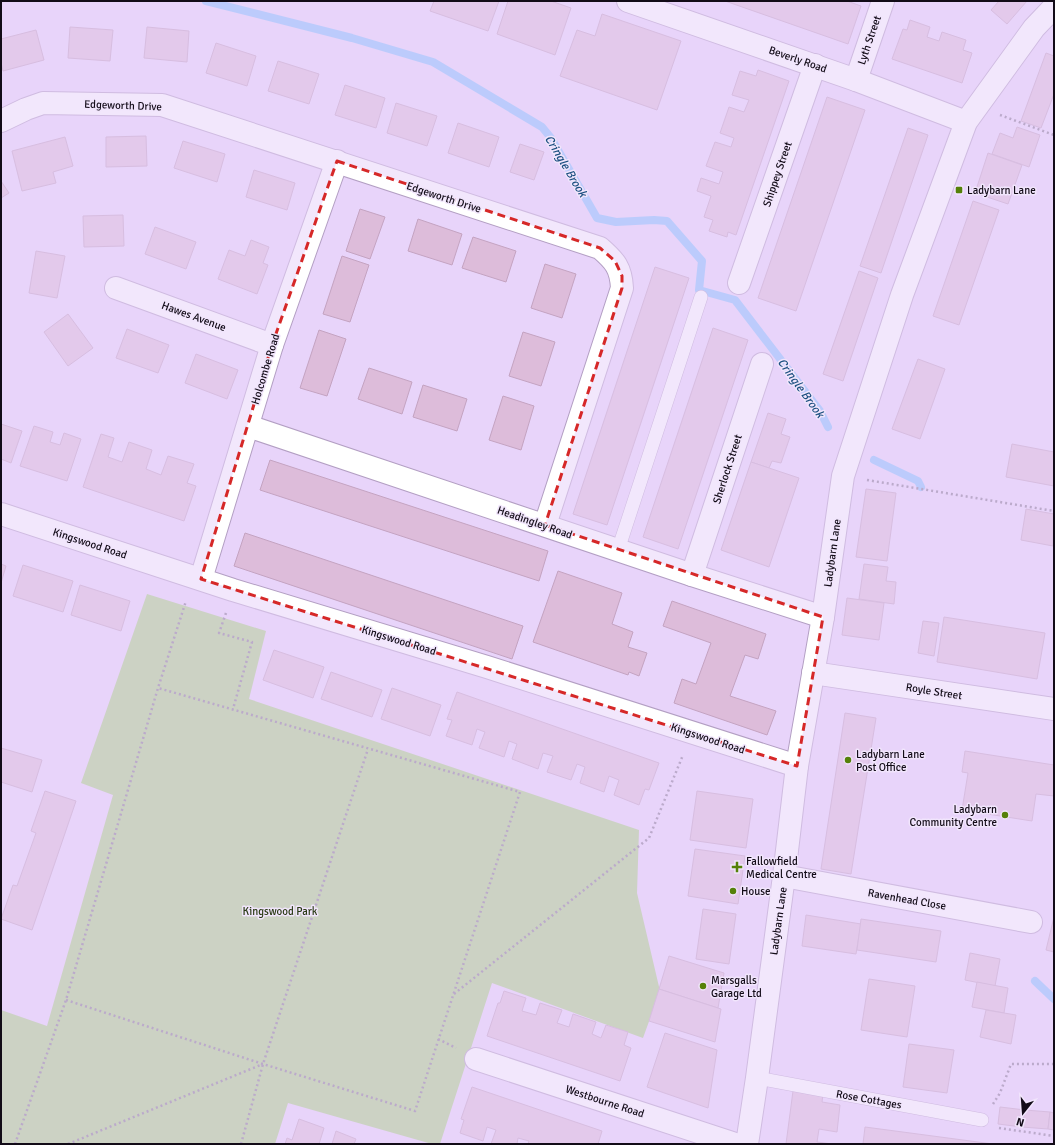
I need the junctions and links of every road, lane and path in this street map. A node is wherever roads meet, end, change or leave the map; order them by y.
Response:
1 (628, 1) edge
2 (883, 1) edge
3 (1054, 7) edge
4 (815, 65) junction
5 (856, 80) junction
6 (971, 114) junction
7 (1, 121) edge
8 (1054, 135) edge
9 (337, 162) junction
10 (740, 283) dead end
11 (116, 288) dead end
12 (701, 298) dead end
13 (272, 344) junction
14 (762, 364) dead end
15 (248, 426) junction
16 (843, 476) junction
17 (1054, 511) edge
18 (1, 514) edge
19 (545, 525) junction
20 (618, 550) junction
21 (692, 575) junction
22 (197, 578) junction
23 (233, 590) junction
24 (823, 617) junction
25 (813, 673) junction
26 (158, 688) junction
27 (233, 709) junction
28 (1054, 709) edge
29 (692, 733) junction
30 (368, 749) junction
31 (797, 766) junction
32 (784, 876) junction
33 (1031, 922) dead end
34 (453, 995) junction
35 (66, 1000) junction
36 (476, 1058) dead end
37 (263, 1064) junction
38 (1054, 1064) edge
39 (757, 1078) junction
40 (982, 1120) junction
41 (1054, 1136) edge
42 (15, 1144) edge
43 (68, 1144) edge
44 (241, 1144) edge
45 (735, 1144) edge
46 (747, 1144) edge

1 - 4 street, Beverly Road
2 - 5 street, Lyth Street
3 - 6 street, Ladybarn Lane
4 - 5 street, Beverly Road
4 - 10 street, Shippey Street
5 - 6 street, Beverly Road
6 - 8 path
6 - 16 street, Ladybarn Lane
7 - 9 street, Edgeworth Drive
9 - 13 street, Holcombe Road
9 - 19 street, Edgeworth Drive
11 - 13 street, Hawes Avenue
12 - 20 lane
13 - 15 street, Holcombe Road
14 - 21 street, Sherlock Street
15 - 19 street, Headingley Road
15 - 22 street, Holcombe Road
16 - 17 path
16 - 24 street, Ladybarn Lane
18 - 22 street, Kingswood Road
19 - 20 street, Headingley Road
20 - 21 street, Headingley Road
21 - 24 street, Headingley Road
22 - 23 street, Kingswood Road
22 - 26 path
23 - 27 path
23 - 29 street, Kingswood Road
24 - 25 street, Ladybarn Lane
25 - 28 street, Royle Street
25 - 31 street, Ladybarn Lane
26 - 27 path
26 - 35 path
27 - 30 path
29 - 31 street, Kingswood Road
29 - 34 path
30 - 34 path
30 - 37 path
31 - 32 street, Ladybarn Lane
32 - 33 street, Ravenhead Close
32 - 39 street, Ladybarn Lane
34 - 37 path
35 - 37 path
35 - 42 path
36 - 45 street, Westbourne Road
37 - 43 path
37 - 44 path
38 - 40 path
39 - 40 lane, Rose Cottages
39 - 46 street, Ladybarn Lane
40 - 41 path

